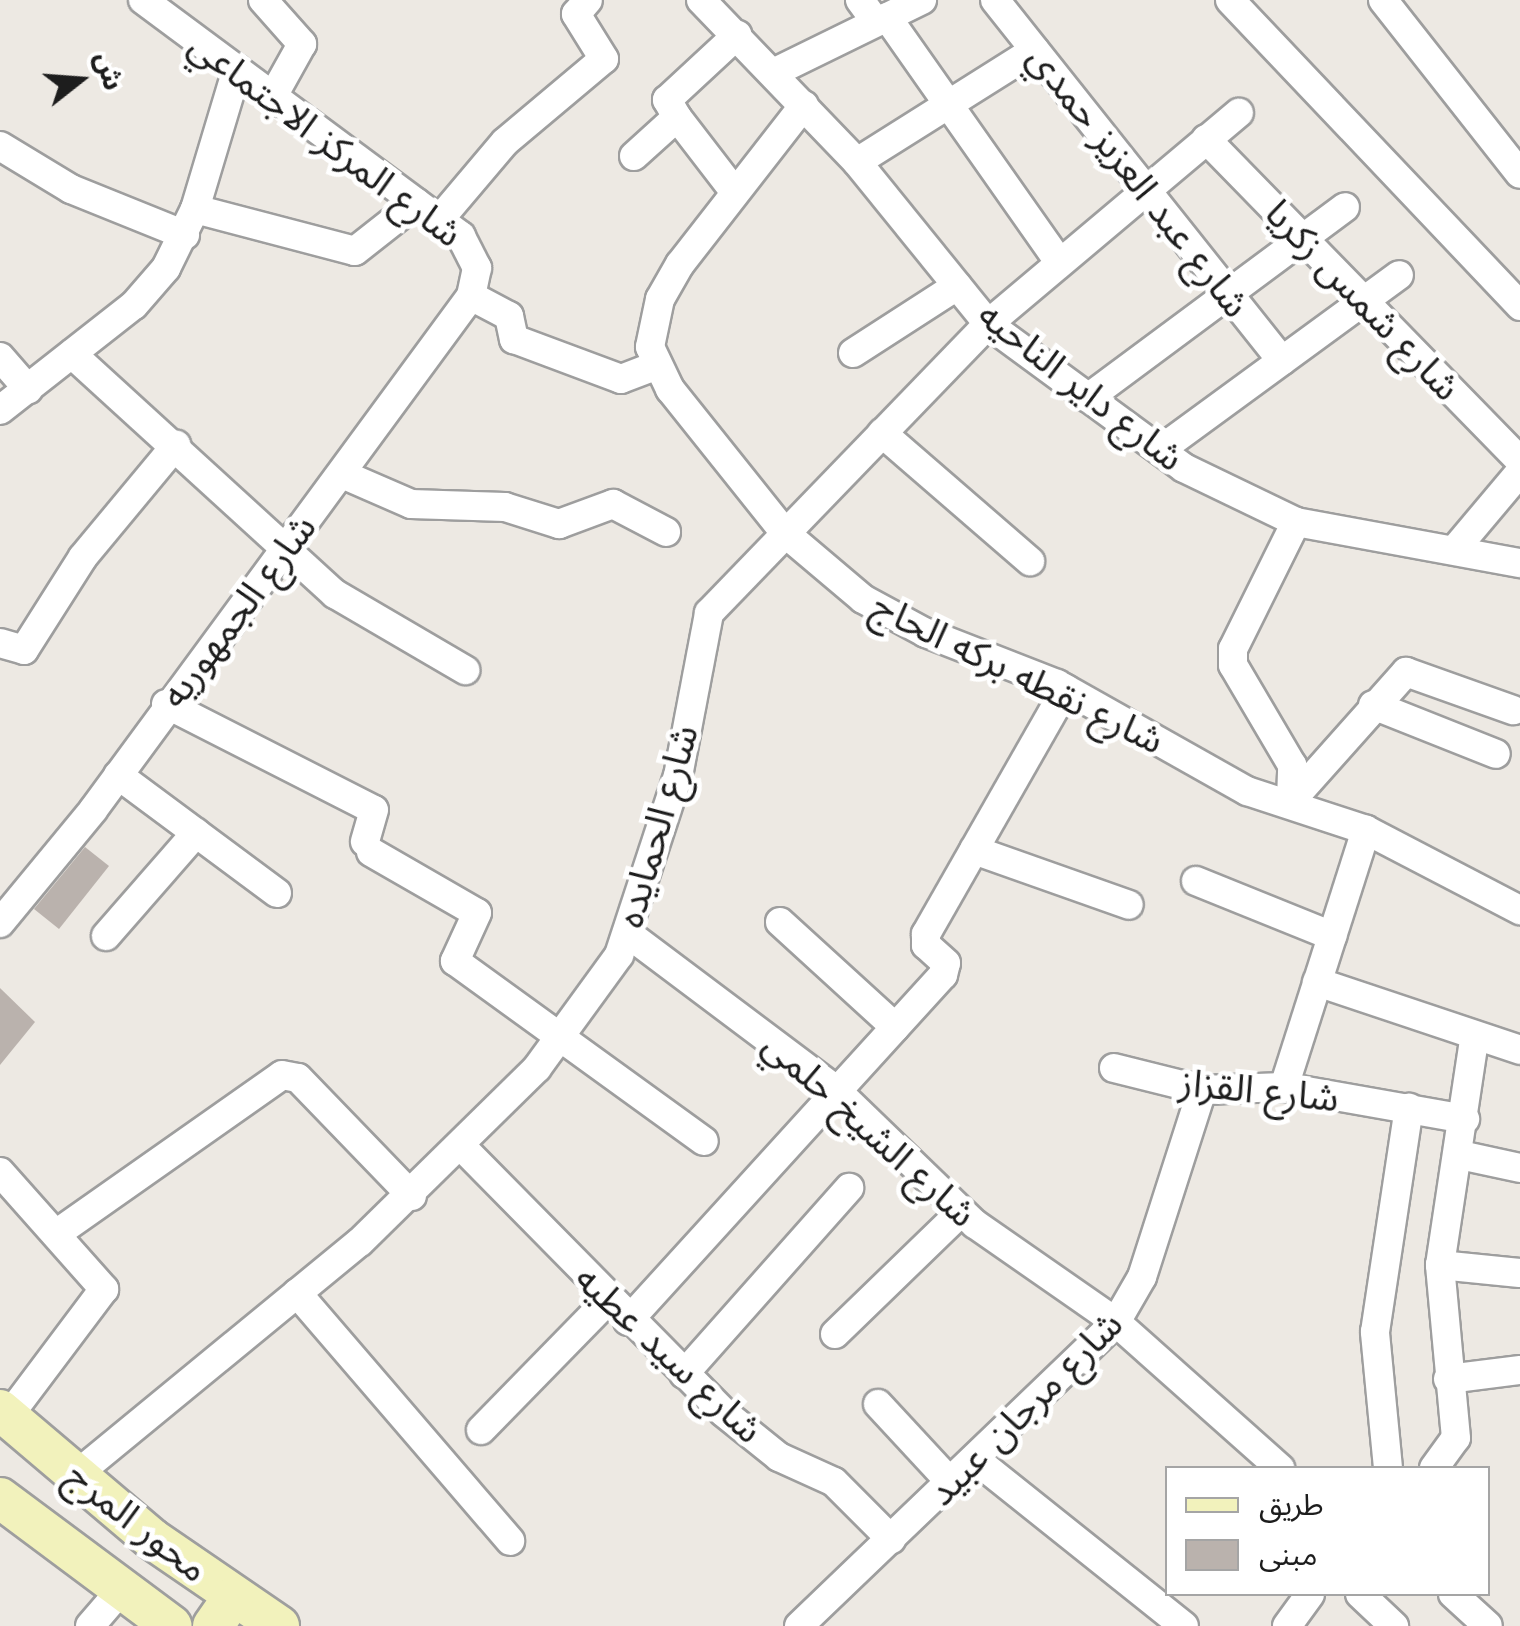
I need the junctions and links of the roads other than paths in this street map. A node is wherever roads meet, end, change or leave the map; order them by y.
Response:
1 (143, 0) edge
2 (262, 0) edge
3 (588, 0) edge
4 (701, 0) edge
5 (922, 0) edge
6 (996, 0) edge
7 (1230, 0) edge
8 (1383, 0) edge
9 (874, 13) edge
10 (737, 35) junction
11 (1035, 50) junction
12 (238, 70) junction
13 (774, 72) junction
14 (273, 96) junction
15 (948, 104) junction
16 (804, 105) junction
17 (1239, 114) dead end
18 (678, 118) junction
19 (1206, 140) junction
20 (2, 150) edge
21 (634, 156) dead end
22 (857, 162) junction
23 (1520, 174) edge
24 (1144, 188) junction
25 (734, 192) junction
26 (416, 203) junction
27 (1345, 207) dead end
28 (439, 220) junction
29 (190, 222) junction
30 (1303, 238) junction
31 (1060, 262) junction
32 (1399, 276) dead end
33 (958, 286) junction
34 (1228, 294) junction
35 (472, 296) junction
36 (1364, 301) junction
37 (1520, 306) edge
38 (988, 324) junction
39 (72, 354) junction
40 (853, 354) dead end
41 (0, 357) edge
42 (1282, 361) junction
43 (655, 366) junction
44 (28, 389) junction
45 (1088, 398) junction
46 (0, 410) edge
47 (882, 434) junction
48 (176, 445) junction
49 (1160, 450) junction
50 (1520, 460) edge
51 (1520, 472) edge
52 (342, 474) junction
53 (1296, 522) junction
54 (666, 532) dead end
55 (785, 533) junction
56 (288, 545) junction
57 (1456, 548) junction
58 (1030, 561) dead end
59 (1520, 563) edge
60 (0, 642) edge
61 (465, 670) dead end
62 (1066, 689) junction
63 (166, 704) junction
64 (1373, 705) junction
65 (1513, 710) dead end
66 (1496, 754) dead end
67 (118, 775) junction
68 (1291, 801) junction
69 (1366, 830) junction
70 (196, 833) junction
71 (974, 850) junction
72 (1196, 881) dead end
73 (277, 893) dead end
74 (1130, 905) dead end
75 (1520, 910) edge
76 (780, 922) dead end
77 (0, 923) edge
78 (626, 932) junction
79 (106, 936) dead end
80 (1332, 936) junction
81 (1317, 982) junction
82 (895, 1027) junction
83 (563, 1035) junction
84 (1474, 1040) junction
85 (1520, 1050) edge
86 (1114, 1068) dead end
87 (1284, 1086) junction
88 (836, 1090) junction
89 (1202, 1090) junction
90 (1408, 1108) junction
91 (1465, 1118) junction
92 (704, 1140) dead end
93 (463, 1148) junction
94 (1460, 1155) junction
95 (1520, 1168) edge
96 (0, 1172) edge
97 (849, 1188) dead end
98 (412, 1196) junction
99 (961, 1212) junction
100 (56, 1234) junction
101 (1440, 1265) junction
102 (1520, 1274) edge
103 (297, 1292) junction
104 (607, 1301) junction
105 (628, 1321) junction
106 (1116, 1322) junction
107 (835, 1334) dead end
108 (1520, 1370) edge
109 (684, 1374) junction
110 (1448, 1378) junction
111 (878, 1404) dead end
112 (4, 1414) edge
113 (481, 1430) dead end
114 (976, 1460) junction
115 (1278, 1466) edge
116 (1388, 1466) edge
117 (1435, 1466) edge
118 (76, 1475) junction
119 (952, 1484) junction
120 (0, 1498) edge
121 (891, 1539) junction
122 (510, 1541) dead end
123 (121, 1590) junction
124 (1309, 1596) edge
125 (1362, 1596) edge
126 (1455, 1596) edge
127 (223, 1611) edge
128 (90, 1626) edge
129 (172, 1626) edge
130 (279, 1626) edge
131 (799, 1626) edge
132 (1184, 1626) edge
133 (1288, 1626) edge
134 (1394, 1626) edge
135 (1488, 1626) edge

1 - 12 street, شارع المركز الاجتماعي
2 - 14 street
3 - 28 street
4 - 10 street, شارع داير الناحيه
5 - 9 street
6 - 11 street, شارع عبد العزيز حمدي
7 - 37 street
8 - 23 street
9 - 13 street
9 - 15 street
10 - 13 street, شارع داير الناحيه
10 - 18 street
11 - 15 street
11 - 24 street, شارع عبد العزيز حمدي
12 - 14 street, شارع المركز الاجتماعي
12 - 29 street
13 - 16 street, شارع داير الناحيه
14 - 26 street, شارع المركز الاجتماعي
15 - 22 street
15 - 31 street
16 - 22 street, شارع داير الناحيه
16 - 25 street
17 - 19 street, شارع الحمايده
18 - 21 street
18 - 25 street
19 - 24 street, شارع الحمايده
19 - 30 street, شارع شمس زكريا
20 - 29 street
22 - 33 street, شارع داير الناحيه
24 - 31 street, شارع الحمايده
24 - 34 street, شارع عبد العزيز حمدي
25 - 43 street
26 - 28 street, شارع المركز الاجتماعي
26 - 29 street
27 - 30 street
28 - 35 street, شارع المركز الاجتماعي
29 - 39 street
30 - 34 street
30 - 36 street, شارع شمس زكريا
31 - 38 street, شارع الحمايده
32 - 36 street
33 - 38 street, شارع داير الناحيه
33 - 40 street
34 - 42 street, شارع عبد العزيز حمدي
34 - 45 street
35 - 43 street
35 - 52 street, شارع الجمهوريه
36 - 42 street
36 - 50 street, شارع شمس زكريا
38 - 45 street, شارع داير الناحيه
38 - 47 street, شارع الحمايده
39 - 44 street
39 - 48 street
41 - 44 street
42 - 49 street
43 - 55 street, شارع نقطه بركه الحاج
44 - 46 street
45 - 49 street, شارع داير الناحيه
47 - 55 street, شارع الحمايده
47 - 58 street
48 - 56 street
48 - 60 street
49 - 53 street, شارع داير الناحيه
51 - 57 street
52 - 54 street
52 - 56 street, شارع الجمهوريه
53 - 57 street, شارع داير الناحيه
53 - 68 street
55 - 62 street, شارع نقطه بركه الحاج
55 - 78 street, شارع الحمايده
56 - 61 street
56 - 63 street, شارع الجمهوريه
57 - 59 street, شارع داير الناحيه
62 - 68 street, شارع نقطه بركه الحاج
62 - 71 street
63 - 67 street, شارع الجمهوريه
63 - 83 street
64 - 65 street
64 - 66 street
64 - 68 street
67 - 70 street
67 - 77 street, شارع الجمهوريه
68 - 69 street, شارع نقطه بركه الحاج
69 - 75 street, شارع نقطه بركه الحاج
69 - 80 street
70 - 73 street
70 - 79 street
71 - 74 street
71 - 82 street
72 - 80 street
76 - 82 street
78 - 83 street, شارع الحمايده
78 - 88 street, شارع الشيخ حلمي
80 - 81 street
81 - 84 street
81 - 87 street
82 - 88 street
83 - 92 street
83 - 93 street, شارع الحمايده
84 - 85 street
84 - 91 street
86 - 89 street, شارع القزاز
87 - 89 street, شارع القزاز
87 - 90 street, شارع القزاز
88 - 99 street, شارع الشيخ حلمي
88 - 105 street
89 - 106 street, شارع مرجان عبيد
90 - 91 street, شارع القزاز
90 - 116 street
91 - 94 street
93 - 98 street, شارع الحمايده
93 - 104 street, شارع سيد عطيه
94 - 95 street
94 - 101 street
96 - 100 street
97 - 109 street
98 - 100 street
98 - 103 street, شارع الحمايده
99 - 106 street, شارع الشيخ حلمي
99 - 107 street
100 - 112 street
101 - 102 street
101 - 110 street
103 - 118 street, شارع الحمايده
103 - 122 street
104 - 105 street, شارع سيد عطيه
104 - 113 street
105 - 109 street, شارع سيد عطيه
106 - 114 street, شارع مرجان عبيد
106 - 115 street, شارع الشيخ حلمي
108 - 110 street
109 - 121 street, شارع سيد عطيه
110 - 117 street
111 - 119 street
112 - 118 main road, محور المرج
114 - 119 street, شارع مرجان عبيد
114 - 132 street
118 - 127 main road, محور المرج
119 - 121 street, شارع مرجان عبيد
120 - 123 main road, محور المرج
121 - 131 street, شارع مرجان عبيد
123 - 128 street
123 - 129 main road, محور المرج
124 - 133 street
125 - 134 street
126 - 135 street
127 - 130 main road, محور المرج

